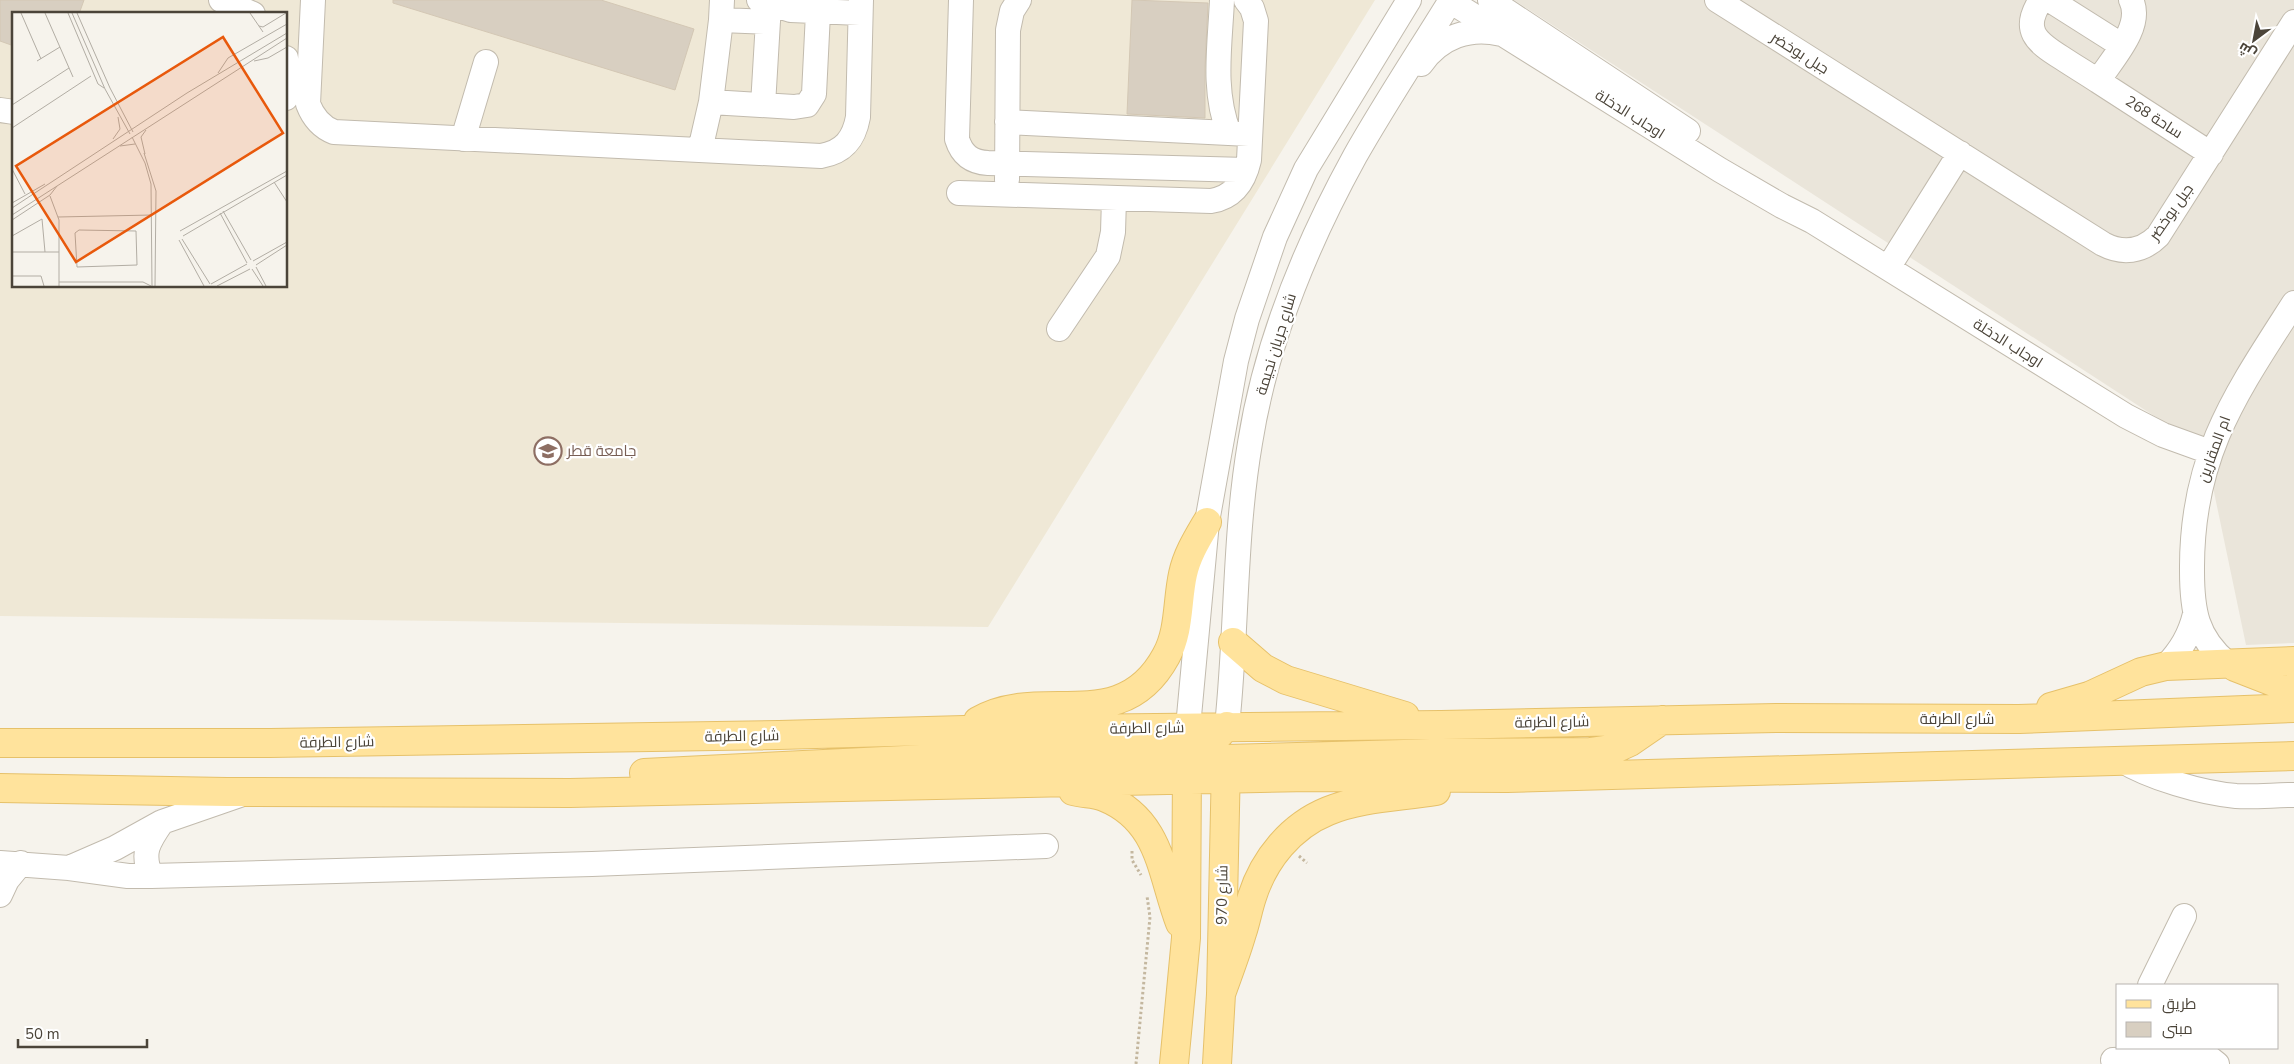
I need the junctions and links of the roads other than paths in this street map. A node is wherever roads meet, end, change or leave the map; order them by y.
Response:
1 (221, 0) edge
2 (313, 0) edge
3 (960, 0) edge
4 (1019, 0) edge
5 (1222, 0) edge
6 (1246, 0) edge
7 (1409, 0) edge
8 (1450, 0) edge
9 (1490, 0) edge
10 (1717, 0) edge
11 (2041, 0) edge
12 (2050, 0) edge
13 (2131, 0) edge
14 (860, 7) edge
15 (766, 9) edge
16 (722, 10) edge
17 (248, 12) edge
18 (818, 13) junction
19 (2294, 22) edge
20 (1505, 35) junction
21 (2122, 45) junction
22 (491, 62) dead end
23 (288, 79) edge
24 (2098, 81) junction
25 (288, 92) edge
26 (711, 102) junction
27 (763, 105) junction
28 (1007, 122) junction
29 (1239, 134) junction
30 (470, 140) junction
31 (700, 150) junction
32 (1960, 153) junction
33 (2211, 154) junction
34 (1356, 156) junction
35 (1007, 164) junction
36 (1246, 170) junction
37 (960, 193) dead end
38 (1008, 196) junction
39 (1114, 199) junction
40 (1812, 221) junction
41 (1888, 268) junction
42 (2294, 303) edge
43 (1059, 329) dead end
44 (2210, 452) junction
45 (1206, 522) junction
46 (2195, 614) junction
47 (1233, 642) junction
48 (2294, 661) edge
49 (2227, 663) junction
50 (2166, 666) junction
51 (2294, 690) edge
52 (2294, 708) edge
53 (2019, 719) junction
54 (1662, 720) junction
55 (1441, 725) junction
56 (1227, 726) junction
57 (964, 730) junction
58 (1187, 740) junction
59 (0, 742) edge
60 (2294, 756) edge
61 (2122, 760) junction
62 (1226, 769) junction
63 (1507, 778) junction
64 (1187, 781) junction
65 (1054, 782) junction
66 (0, 788) edge
67 (248, 792) junction
68 (570, 793) junction
69 (2294, 795) edge
70 (162, 822) junction
71 (1046, 846) dead end
72 (11, 863) edge
73 (70, 868) junction
74 (151, 876) junction
75 (0, 895) edge
76 (2184, 916) dead end
77 (1186, 938) junction
78 (2150, 984) edge
79 (1221, 994) junction
80 (2114, 1057) edge
81 (1174, 1064) edge
82 (1217, 1064) edge
83 (2217, 1064) edge

1 - 17 street
2 - 30 street
3 - 35 street
4 - 28 street
5 - 29 street
6 - 29 street
7 - 45 street, شارع جريان نجيمة
8 - 20 street, اوجاب الدخلة
8 - 34 street, شارع جريان نجيمة
9 - 40 street, اوجاب الدخلة
10 - 32 street, جبل بوخضر
11 - 24 street, ساحة 268
12 - 21 street
13 - 21 street
14 - 18 street
14 - 31 street
15 - 16 street
15 - 18 street
15 - 27 street
16 - 26 street
18 - 27 street
19 - 33 street, جبل بوخضر
20 - 34 street
20 - 40 street, اوجاب الدخلة
21 - 24 street
22 - 30 street
23 - 25 street
24 - 33 street, ساحة 268
26 - 27 street
26 - 31 street
28 - 29 street
28 - 35 street
29 - 36 street
30 - 31 street
32 - 33 street, جبل بوخضر
32 - 41 street
34 - 47 street, شارع جريان نجيمة
35 - 36 street
35 - 38 street
36 - 39 street
37 - 38 street
38 - 39 street
39 - 43 street
40 - 41 street, اوجاب الدخلة
41 - 44 street, اوجاب الدخلة
42 - 44 street, ام المقارين
44 - 46 street, ام المقارين
45 - 57 main road
45 - 58 street, شارع جريان نجيمة
46 - 49 street, ام المقارين
46 - 50 street, ام المقارين
47 - 55 main road
47 - 56 street, شارع جريان نجيمة
48 - 49 main road
49 - 50 main road
49 - 51 main road
50 - 53 main road
52 - 53 main road, شارع الطرفة
53 - 54 main road, شارع الطرفة
54 - 55 main road, شارع الطرفة
54 - 62 main road
55 - 56 main road, شارع الطرفة
56 - 58 main road
56 - 62 main road, شارع 970
57 - 58 main road, شارع الطرفة
57 - 59 main road, شارع الطرفة
58 - 64 main road
58 - 68 main road
60 - 61 main road
61 - 63 main road
61 - 69 street
62 - 63 main road
62 - 64 main road
62 - 79 main road, شارع 970
63 - 79 main road
64 - 65 main road
64 - 77 main road
65 - 68 main road
65 - 77 main road
66 - 67 main road
67 - 68 main road
67 - 70 street
70 - 73 street
70 - 74 street
71 - 74 street
72 - 73 street
72 - 75 street
73 - 74 street
76 - 78 street
77 - 81 main road
79 - 82 main road, شارع 970
80 - 83 street

